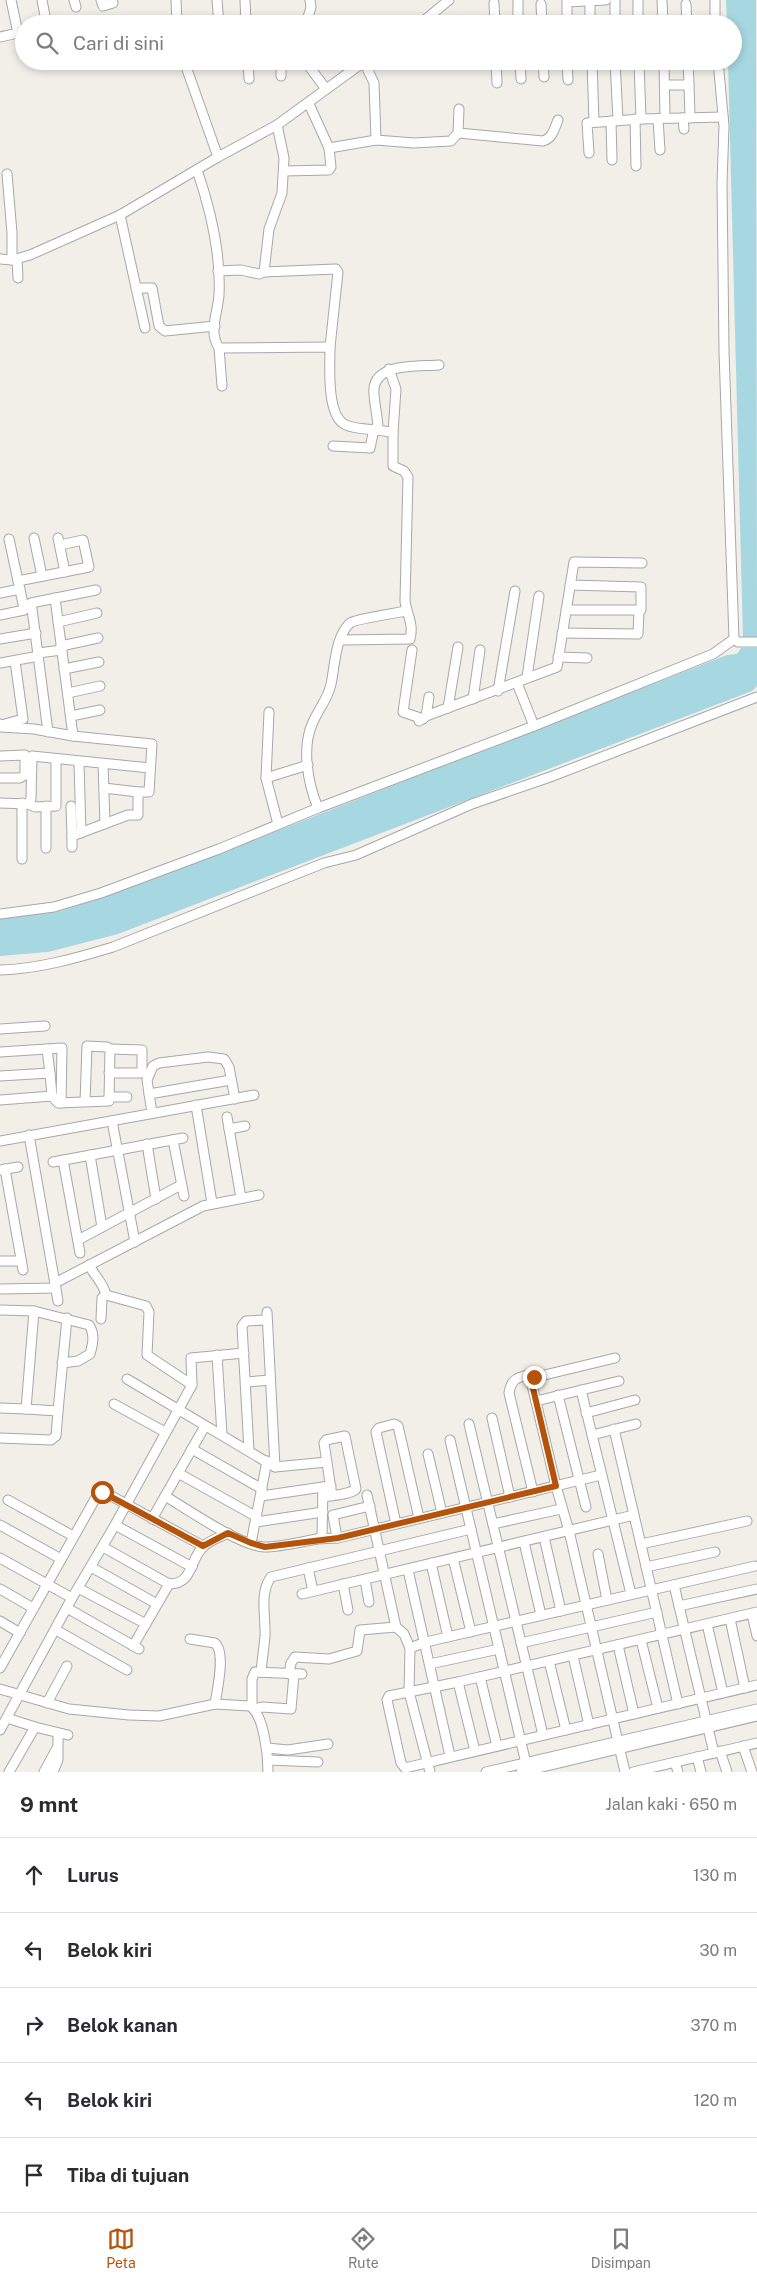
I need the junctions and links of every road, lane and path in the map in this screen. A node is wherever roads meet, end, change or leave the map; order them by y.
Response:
1 (11, 0) edge
2 (42, 0) edge
3 (101, 0) edge
4 (112, 0) edge
5 (176, 0) edge
6 (217, 0) edge
7 (245, 0) edge
8 (310, 0) edge
9 (448, 0) edge
10 (518, 0) edge
11 (606, 0) edge
12 (615, 0) edge
13 (638, 0) edge
14 (662, 0) edge
15 (714, 0) edge
16 (590, 1) edge
17 (494, 3) dead end
18 (541, 4) dead end
19 (686, 4) dead end
20 (16, 15) edge
21 (45, 15) edge
22 (177, 15) edge
23 (218, 15) edge
24 (246, 15) edge
25 (309, 15) edge
26 (430, 15) edge
27 (495, 15) edge
28 (518, 15) edge
29 (542, 15) edge
30 (567, 15) edge
31 (590, 15) edge
32 (614, 15) edge
33 (638, 15) edge
34 (663, 15) edge
35 (687, 15) edge
36 (715, 15) edge
37 (15, 33) edge
38 (0, 37) edge
39 (187, 70) edge
40 (249, 70) edge
41 (281, 70) edge
42 (312, 70) edge
43 (353, 70) edge
44 (368, 70) edge
45 (496, 70) edge
46 (520, 70) edge
47 (544, 70) edge
48 (568, 70) edge
49 (592, 70) edge
50 (615, 70) edge
51 (639, 70) edge
52 (664, 70) edge
53 (688, 70) edge
54 (719, 70) edge
55 (281, 76) dead end
56 (544, 77) dead end
57 (250, 79) dead end
58 (521, 79) dead end
59 (568, 80) dead end
60 (497, 83) dead end
61 (665, 85) junction
62 (689, 86) junction
63 (326, 89) junction
64 (309, 104) junction
65 (459, 109) dead end
66 (723, 117) junction
67 (686, 118) junction
68 (638, 119) junction
69 (661, 119) junction
70 (558, 120) dead end
71 (614, 120) junction
72 (594, 122) junction
73 (277, 125) junction
74 (684, 128) dead end
75 (458, 133) junction
76 (376, 140) junction
77 (330, 148) junction
78 (660, 150) dead end
79 (589, 153) dead end
80 (218, 157) junction
81 (612, 160) dead end
82 (636, 166) dead end
83 (197, 170) junction
84 (284, 170) junction
85 (7, 174) dead end
86 (120, 214) junction
87 (0, 259) edge
88 (15, 260) junction
89 (218, 271) junction
90 (264, 272) junction
91 (18, 278) dead end
92 (136, 288) junction
93 (215, 326) junction
94 (145, 328) dead end
95 (330, 347) junction
96 (219, 348) junction
97 (439, 365) dead end
98 (390, 369) junction
99 (222, 386) dead end
100 (376, 430) junction
101 (393, 433) junction
102 (333, 446) dead end
103 (34, 538) dead end
104 (9, 539) dead end
105 (642, 564) dead end
106 (66, 572) junction
107 (42, 576) junction
108 (19, 585) junction
109 (570, 585) junction
110 (96, 590) dead end
111 (515, 590) dead end
112 (0, 593) edge
113 (539, 596) dead end
114 (55, 598) junction
115 (27, 607) junction
116 (566, 610) junction
117 (639, 610) junction
118 (406, 611) junction
119 (97, 613) dead end
120 (0, 615) edge
121 (58, 622) junction
122 (36, 633) junction
123 (562, 633) junction
124 (98, 638) dead end
125 (0, 639) edge
126 (341, 640) junction
127 (738, 641) junction
128 (757, 642) edge
129 (458, 647) dead end
130 (62, 648) junction
131 (412, 650) dead end
132 (480, 650) dead end
133 (38, 655) junction
134 (558, 657) junction
135 (588, 658) dead end
136 (15, 661) junction
137 (99, 662) dead end
138 (0, 663) edge
139 (64, 669) junction
140 (527, 677) junction
141 (517, 683) junction
142 (100, 686) dead end
143 (498, 690) junction
144 (68, 693) junction
145 (429, 697) dead end
146 (473, 699) junction
147 (756, 700) edge
148 (448, 708) junction
149 (100, 710) dead end
150 (269, 712) dead end
151 (71, 716) junction
152 (423, 719) junction
153 (0, 726) edge
154 (534, 726) junction
155 (48, 732) junction
156 (73, 736) junction
157 (0, 756) edge
158 (28, 756) junction
159 (56, 759) junction
160 (79, 762) junction
161 (103, 764) junction
162 (308, 765) junction
163 (150, 768) junction
164 (0, 778) edge
165 (266, 778) junction
166 (104, 788) junction
167 (138, 792) junction
168 (0, 803) edge
169 (25, 803) junction
170 (46, 806) junction
171 (56, 806) junction
172 (71, 806) junction
173 (80, 806) junction
174 (318, 808) junction
175 (104, 813) junction
176 (128, 815) junction
177 (105, 824) junction
178 (278, 824) junction
179 (81, 833) junction
180 (72, 836) junction
181 (72, 847) dead end
182 (46, 848) dead end
183 (22, 859) dead end
184 (0, 914) edge
185 (0, 970) edge
186 (45, 1026) dead end
187 (0, 1029) edge
188 (47, 1049) junction
189 (110, 1049) junction
190 (0, 1052) edge
191 (50, 1073) junction
192 (109, 1074) junction
193 (0, 1076) edge
194 (231, 1080) junction
195 (149, 1094) junction
196 (254, 1095) dead end
197 (52, 1096) junction
198 (109, 1096) junction
199 (128, 1097) dead end
200 (235, 1098) junction
201 (0, 1100) edge
202 (85, 1102) junction
203 (61, 1103) junction
204 (196, 1105) junction
205 (152, 1113) junction
206 (227, 1117) dead end
207 (112, 1120) junction
208 (245, 1126) dead end
209 (229, 1129) junction
210 (29, 1136) junction
211 (184, 1138) dead end
212 (173, 1140) junction
213 (0, 1141) edge
214 (147, 1144) junction
215 (118, 1150) junction
216 (90, 1155) junction
217 (63, 1160) junction
218 (53, 1162) dead end
219 (18, 1167) dead end
220 (2, 1170) edge
221 (181, 1186) junction
222 (259, 1195) dead end
223 (184, 1196) dead end
224 (156, 1198) junction
225 (241, 1198) junction
226 (212, 1203) junction
227 (129, 1213) junction
228 (102, 1227) junction
229 (78, 1240) junction
230 (135, 1242) junction
231 (80, 1253) dead end
232 (0, 1261) edge
233 (89, 1265) junction
234 (55, 1286) junction
235 (0, 1289) edge
236 (106, 1295) junction
237 (58, 1301) dead end
238 (0, 1310) edge
239 (34, 1311) junction
240 (67, 1318) junction
241 (100, 1319) dead end
242 (244, 1352) junction
243 (217, 1354) junction
244 (615, 1358) dead end
245 (62, 1363) junction
246 (532, 1378) junction
247 (127, 1380) dead end
248 (270, 1380) junction
249 (618, 1381) dead end
250 (246, 1382) junction
251 (192, 1385) junction
252 (581, 1390) junction
253 (558, 1396) junction
254 (635, 1400) dead end
255 (536, 1401) junction
256 (114, 1404) dead end
257 (0, 1408) edge
258 (26, 1409) junction
259 (178, 1409) junction
260 (58, 1411) junction
261 (586, 1412) junction
262 (492, 1418) dead end
263 (469, 1424) dead end
264 (636, 1424) dead end
265 (205, 1426) junction
266 (614, 1429) junction
267 (165, 1432) junction
268 (222, 1435) junction
269 (592, 1435) junction
270 (0, 1438) edge
271 (450, 1440) dead end
272 (192, 1449) junction
273 (249, 1451) junction
274 (428, 1454) dead end
275 (267, 1461) junction
276 (327, 1462) junction
277 (275, 1467) junction
278 (178, 1473) junction
279 (601, 1475) junction
280 (580, 1480) junction
281 (556, 1486) junction
282 (327, 1492) junction
283 (533, 1492) junction
284 (262, 1493) junction
285 (367, 1495) dead end
286 (165, 1496) junction
287 (510, 1497) junction
288 (8, 1500) dead end
289 (488, 1502) junction
290 (126, 1505) junction
291 (370, 1506) junction
292 (466, 1507) junction
293 (586, 1507) dead end
294 (561, 1509) junction
295 (442, 1513) junction
296 (323, 1514) junction
297 (333, 1515) junction
298 (634, 1516) junction
299 (420, 1518) junction
300 (152, 1519) junction
301 (256, 1520) junction
302 (614, 1520) junction
303 (747, 1521) dead end
304 (396, 1524) junction
305 (493, 1524) junction
306 (116, 1525) junction
307 (0, 1526) edge
308 (375, 1529) junction
309 (471, 1530) junction
310 (569, 1531) junction
311 (228, 1533) junction
312 (73, 1536) junction
313 (544, 1537) junction
314 (337, 1538) junction
315 (317, 1540) junction
316 (524, 1542) junction
317 (251, 1543) junction
318 (641, 1544) junction
319 (203, 1546) junction
320 (103, 1547) junction
321 (498, 1548) junction
322 (380, 1551) junction
323 (714, 1552) dead end
324 (476, 1553) junction
325 (598, 1554) dead end
326 (0, 1558) edge
327 (453, 1558) junction
328 (60, 1559) junction
329 (432, 1564) junction
330 (755, 1566) dead end
331 (92, 1567) junction
332 (192, 1567) junction
333 (646, 1567) junction
334 (308, 1568) junction
335 (408, 1570) junction
336 (386, 1575) junction
337 (365, 1580) junction
338 (48, 1584) junction
339 (169, 1584) junction
340 (343, 1584) junction
341 (674, 1585) junction
342 (78, 1588) junction
343 (0, 1589) edge
344 (757, 1589) edge
345 (652, 1590) junction
346 (313, 1592) junction
347 (302, 1594) dead end
348 (631, 1594) junction
349 (72, 1598) junction
350 (607, 1600) junction
351 (369, 1602) dead end
352 (157, 1604) junction
353 (586, 1605) junction
354 (679, 1606) junction
355 (33, 1608) junction
356 (67, 1608) junction
357 (348, 1610) dead end
358 (561, 1611) junction
359 (657, 1612) junction
360 (754, 1613) edge
361 (541, 1615) junction
362 (730, 1619) junction
363 (516, 1621) junction
364 (0, 1622) edge
365 (146, 1624) junction
366 (707, 1624) junction
367 (493, 1626) junction
368 (396, 1627) junction
369 (591, 1627) junction
370 (685, 1629) junction
371 (56, 1630) junction
372 (471, 1632) junction
373 (20, 1633) junction
374 (662, 1635) junction
375 (757, 1636) edge
376 (448, 1637) junction
377 (190, 1639) dead end
378 (641, 1640) junction
379 (426, 1642) junction
380 (521, 1643) junction
381 (618, 1645) junction
382 (410, 1648) junction
383 (499, 1649) junction
384 (595, 1650) junction
385 (3, 1654) edge
386 (573, 1656) junction
387 (549, 1661) junction
388 (430, 1664) junction
389 (67, 1666) dead end
390 (527, 1666) junction
391 (0, 1668) edge
392 (127, 1670) dead end
393 (261, 1672) junction
394 (504, 1672) junction
395 (295, 1674) junction
396 (480, 1677) junction
397 (458, 1682) junction
398 (757, 1685) edge
399 (434, 1687) junction
400 (745, 1688) junction
401 (0, 1689) edge
402 (410, 1692) junction
403 (723, 1693) junction
404 (20, 1695) junction
405 (701, 1698) junction
406 (47, 1704) junction
407 (215, 1704) junction
408 (678, 1704) junction
409 (253, 1708) junction
410 (658, 1708) junction
411 (757, 1709) edge
412 (634, 1714) junction
413 (757, 1716) edge
414 (7, 1718) junction
415 (611, 1719) junction
416 (707, 1724) junction
417 (589, 1725) junction
418 (35, 1727) junction
419 (0, 1730) edge
420 (566, 1730) junction
421 (543, 1735) junction
422 (520, 1741) junction
423 (757, 1743) edge
424 (328, 1744) dead end
425 (618, 1745) junction
426 (497, 1746) junction
427 (743, 1746) junction
428 (57, 1748) junction
429 (267, 1748) junction
430 (475, 1752) junction
431 (717, 1752) junction
432 (450, 1756) junction
433 (696, 1757) junction
434 (268, 1760) junction
435 (318, 1762) dead end
436 (427, 1762) junction
437 (674, 1762) junction
438 (526, 1769) edge
439 (653, 1770) edge
440 (9, 1772) edge
441 (44, 1772) edge
442 (53, 1772) edge
443 (268, 1772) edge
444 (430, 1772) edge
445 (486, 1772) edge
446 (625, 1772) edge
447 (633, 1772) edge
448 (678, 1772) edge
449 (701, 1772) edge
450 (727, 1772) edge
451 (752, 1772) edge

1 - 20 street
2 - 21 street
3 - 4 street
5 - 22 street
6 - 23 street
7 - 24 street
8 - 25 street
9 - 26 street
10 - 28 street
11 - 16 street
12 - 32 street
13 - 33 street
14 - 34 street
15 - 36 street
16 - 30 street
16 - 31 street
17 - 27 street
18 - 29 street
19 - 35 street
37 - 38 street
39 - 80 street
40 - 57 street
41 - 55 street
42 - 63 street
43 - 63 street
44 - 76 street
45 - 60 street
46 - 58 street
47 - 56 street
48 - 59 street
49 - 72 street
50 - 71 street
51 - 68 street
52 - 61 street
53 - 62 street
54 - 66 street
61 - 62 street
61 - 69 street
62 - 67 street
63 - 64 street
64 - 73 street
64 - 77 street
65 - 75 street
66 - 67 street
66 - 127 street
67 - 69 street
67 - 74 street
68 - 69 street
68 - 71 street
68 - 82 street
69 - 78 street
70 - 75 street
71 - 72 street
71 - 81 street
72 - 79 street
73 - 80 street
73 - 84 street
75 - 76 street
76 - 77 street
77 - 84 street
80 - 83 street
83 - 86 street
83 - 89 street
84 - 90 street
85 - 88 street
86 - 88 street
86 - 92 street
87 - 88 street
88 - 91 street
89 - 90 street
89 - 93 street
90 - 95 street
92 - 93 street
92 - 94 street
93 - 96 street
95 - 96 street
95 - 100 street
96 - 99 street
97 - 98 street
98 - 100 street
98 - 101 street
100 - 101 street
100 - 102 street
101 - 118 street
103 - 107 street
104 - 108 street
105 - 109 street
106 - 106 street
106 - 107 street
107 - 108 street
108 - 112 street
108 - 115 street
109 - 116 street
109 - 117 street
110 - 114 street
111 - 143 street
113 - 140 street
114 - 115 street
114 - 121 street
115 - 120 street
115 - 122 street
116 - 117 street
116 - 123 street
117 - 123 street
118 - 126 street
118 - 126 street
119 - 121 street
121 - 130 street
122 - 125 street
122 - 133 street
123 - 134 street
124 - 130 street
126 - 162 street
127 - 128 street
127 - 154 street
129 - 148 street
130 - 133 street
130 - 139 street
131 - 152 street
132 - 146 street
133 - 136 street
133 - 155 street
134 - 135 street
134 - 140 street
136 - 138 street
136 - 153 street
137 - 139 street
139 - 144 street
140 - 141 street
141 - 143 street
141 - 154 street
142 - 144 street
143 - 146 street
144 - 151 street
145 - 152 street
146 - 148 street
147 - 185 street
148 - 152 street
149 - 151 street
150 - 165 street
151 - 156 street
153 - 155 street
154 - 174 street
155 - 156 street
156 - 163 street
157 - 158 street
158 - 159 street
158 - 164 street
158 - 169 street
159 - 160 street
159 - 171 street
160 - 161 street
160 - 173 street
161 - 163 street
161 - 166 street
162 - 165 street
162 - 174 street
163 - 167 street
165 - 178 street
166 - 167 street
166 - 175 street
167 - 176 street
168 - 169 street
169 - 170 street
169 - 183 street
170 - 171 street
170 - 182 street
171 - 172 street
172 - 173 street
172 - 180 street
173 - 179 street
174 - 178 street
175 - 176 street
175 - 177 street
176 - 177 street
177 - 179 street
178 - 184 street
179 - 180 street
180 - 181 street
186 - 187 street
188 - 190 street
188 - 191 street
188 - 203 street
189 - 192 street
189 - 192 street
189 - 202 street
191 - 193 street
191 - 197 street
192 - 198 street
194 - 195 street
194 - 195 street
194 - 200 street
195 - 205 street
196 - 200 street
197 - 201 street
197 - 203 street
198 - 199 street
198 - 202 street
200 - 204 street
202 - 203 street
204 - 205 street
204 - 226 street
205 - 207 street
206 - 209 street
207 - 210 street
207 - 215 street
208 - 209 street
209 - 225 street
210 - 213 street
210 - 234 street
211 - 212 street
212 - 214 street
212 - 221 street
214 - 215 street
214 - 224 street
215 - 216 street
215 - 227 street
216 - 217 street
216 - 228 street
217 - 218 street
217 - 229 street
219 - 220 street
220 - 232 street
221 - 223 street
221 - 224 street
222 - 225 street
224 - 227 street
225 - 226 street
226 - 230 street
227 - 228 street
227 - 230 street
228 - 229 street
229 - 231 street
230 - 233 street
233 - 234 street
233 - 236 street
234 - 235 street
234 - 237 street
236 - 241 street
236 - 251 street
238 - 239 street
239 - 240 street
239 - 258 street
240 - 245 street
240 - 245 street
242 - 243 street
242 - 248 street
242 - 250 street
243 - 251 street
243 - 268 street
244 - 246 street
245 - 260 street
246 - 255 street
246 - 283 street
247 - 259 street
248 - 250 street
248 - 277 street
249 - 252 street
250 - 273 street
251 - 259 street
252 - 253 street
252 - 261 street
253 - 255 street
253 - 280 street
254 - 261 street
255 - 281 street
256 - 267 street
257 - 258 street
258 - 260 street
259 - 265 street
259 - 267 street
260 - 270 street
261 - 269 street
262 - 287 street
263 - 289 street
264 - 266 street
265 - 268 street
265 - 272 street
266 - 269 street
266 - 298 street
267 - 290 street
268 - 273 street
269 - 279 street
271 - 292 street
272 - 278 street
272 - 284 street
273 - 275 street
274 - 295 street
275 - 277 street
275 - 284 street
276 - 277 street
276 - 282 street
276 - 282 street
278 - 286 street
278 - 301 street
279 - 280 street
279 - 302 street
280 - 281 street
280 - 293 street
281 - 283 street
281 - 294 street
282 - 284 street
282 - 296 street
283 - 287 street
284 - 301 street
285 - 291 street
286 - 300 street
286 - 311 street
287 - 289 street
288 - 312 street
289 - 292 street
289 - 305 street
290 - 300 street
290 - 306 street
290 - 312 street
291 - 297 street
291 - 308 street
292 - 295 street
292 - 309 street
294 - 305 street
294 - 310 street
295 - 299 street
296 - 297 street
296 - 301 street
296 - 315 street
297 - 314 street
298 - 302 street
298 - 318 street
299 - 304 street
299 - 304 street
300 - 319 street
301 - 317 street
302 - 310 street
302 - 348 street
303 - 318 street
304 - 308 street
305 - 321 street
306 - 320 street
306 - 332 street
307 - 328 street
308 - 314 street
308 - 322 street
309 - 322 street
309 - 324 street
310 - 313 street
310 - 353 street
311 - 317 street
311 - 319 street
312 - 328 street
313 - 316 street
313 - 358 street
314 - 315 street
315 - 317 street
316 - 321 street
316 - 361 street
318 - 333 street
319 - 332 street
320 - 331 street
320 - 339 street
321 - 324 street
321 - 363 street
322 - 334 street
322 - 336 street
323 - 333 street
324 - 327 street
324 - 367 street
325 - 350 street
326 - 338 street
327 - 329 street
327 - 372 street
328 - 338 street
329 - 335 street
329 - 376 street
330 - 341 street
331 - 342 street
331 - 352 street
332 - 339 street
333 - 345 street
334 - 346 street
334 - 393 street
335 - 336 street
335 - 379 street
336 - 337 street
336 - 368 street
337 - 340 street
337 - 351 street
338 - 349 street
338 - 355 street
339 - 352 street
340 - 346 street
340 - 357 street
341 - 345 street
341 - 354 street
342 - 349 street
342 - 365 street
343 - 355 street
344 - 354 street
345 - 348 street
345 - 359 street
346 - 347 street
348 - 350 street
349 - 356 street
350 - 353 street
352 - 365 street
353 - 358 street
353 - 369 street
354 - 370 street
355 - 373 street
356 - 365 street
356 - 371 street
358 - 361 street
359 - 369 street
359 - 374 street
360 - 362 street
360 - 375 street
361 - 363 street
362 - 366 street
362 - 400 street
363 - 367 street
363 - 380 street
364 - 373 street
366 - 370 street
366 - 403 street
367 - 372 street
367 - 383 street
368 - 382 street
368 - 395 street
369 - 380 street
369 - 384 street
370 - 374 street
370 - 405 street
371 - 392 street
371 - 404 street
372 - 376 street
373 - 385 street
374 - 378 street
374 - 408 street
376 - 379 street
377 - 407 street
378 - 381 street
378 - 410 street
379 - 382 street
379 - 388 street
380 - 390 street
381 - 384 street
381 - 412 street
382 - 402 street
383 - 388 street
383 - 394 street
384 - 386 street
384 - 415 street
385 - 391 street
386 - 387 street
386 - 417 street
387 - 390 street
387 - 420 street
388 - 399 street
389 - 406 street
390 - 394 street
390 - 421 street
393 - 395 street
393 - 409 street
394 - 396 street
394 - 422 street
395 - 409 street
396 - 397 street
396 - 426 street
397 - 399 street
397 - 430 street
398 - 400 street
399 - 402 street
399 - 432 street
400 - 403 street
401 - 404 street
402 - 436 street
402 - 436 street
403 - 405 street
404 - 406 street
404 - 414 street
405 - 408 street
405 - 416 street
406 - 407 street
407 - 409 street
408 - 410 street
409 - 429 street
410 - 412 street
411 - 416 street
412 - 415 street
413 - 416 street
414 - 418 street
414 - 419 street
415 - 417 street
415 - 425 street
416 - 425 street
416 - 431 street
417 - 420 street
418 - 428 street
418 - 440 street
420 - 421 street
421 - 422 street
422 - 426 street
422 - 438 street
423 - 427 street
424 - 429 street
425 - 438 street
425 - 446 street
426 - 430 street
427 - 431 street
427 - 451 street
428 - 441 street
428 - 442 street
429 - 434 street
430 - 432 street
431 - 433 street
431 - 450 street
432 - 436 street
433 - 437 street
433 - 449 street
434 - 435 street
434 - 443 street
436 - 444 street
437 - 439 street
437 - 448 street
438 - 445 street
439 - 447 street

